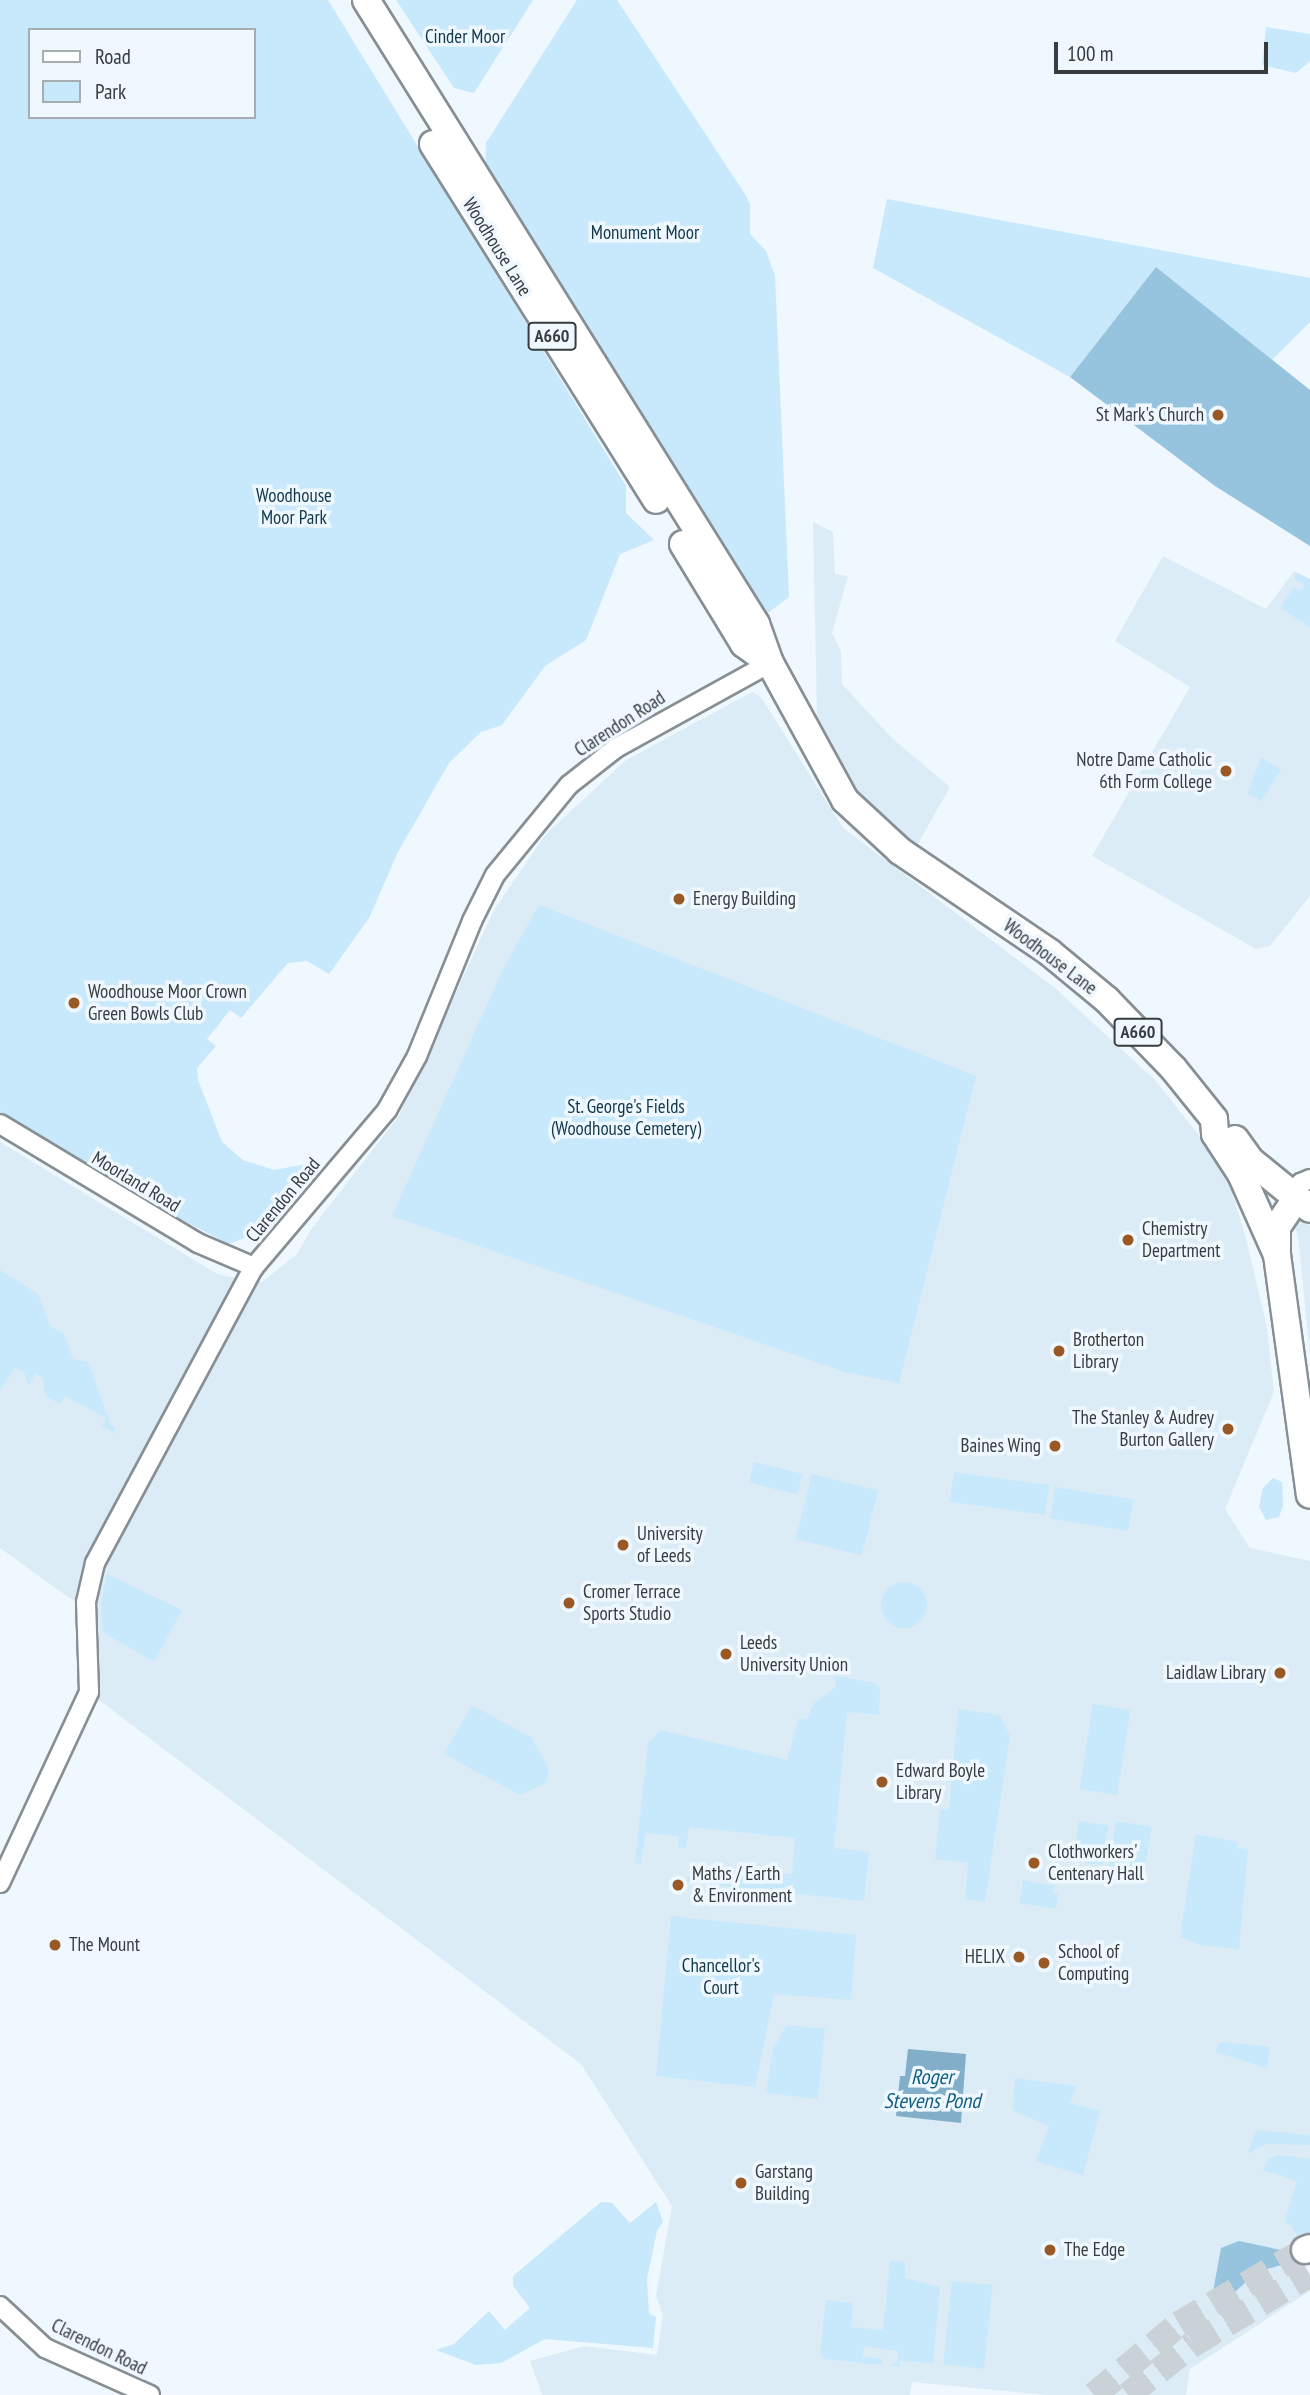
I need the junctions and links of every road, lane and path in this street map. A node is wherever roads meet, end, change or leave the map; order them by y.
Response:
1 (345, 0) edge
2 (366, 0) edge
3 (769, 663) junction
4 (1214, 1119) junction
5 (0, 1124) edge
6 (1250, 1194) junction
7 (1306, 1196) edge
8 (1277, 1255) junction
9 (254, 1267) junction
10 (1310, 1495) edge
11 (0, 1883) edge
12 (0, 2306) edge
13 (150, 2395) edge

1 - 3 highway, Woodhouse Lane / A660
2 - 3 highway, Woodhouse Lane / A660
3 - 4 highway, Woodhouse Lane / A660
3 - 9 street, Clarendon Road
4 - 6 highway, Woodhouse Lane / A660
4 - 7 highway, A660
5 - 9 street, Moorland Road
6 - 7 highway
6 - 8 highway, Woodhouse Lane / A660
7 - 8 highway, A660
8 - 10 highway, Woodhouse Lane / A660
9 - 11 street, Clarendon Road
12 - 13 street, Clarendon Road

